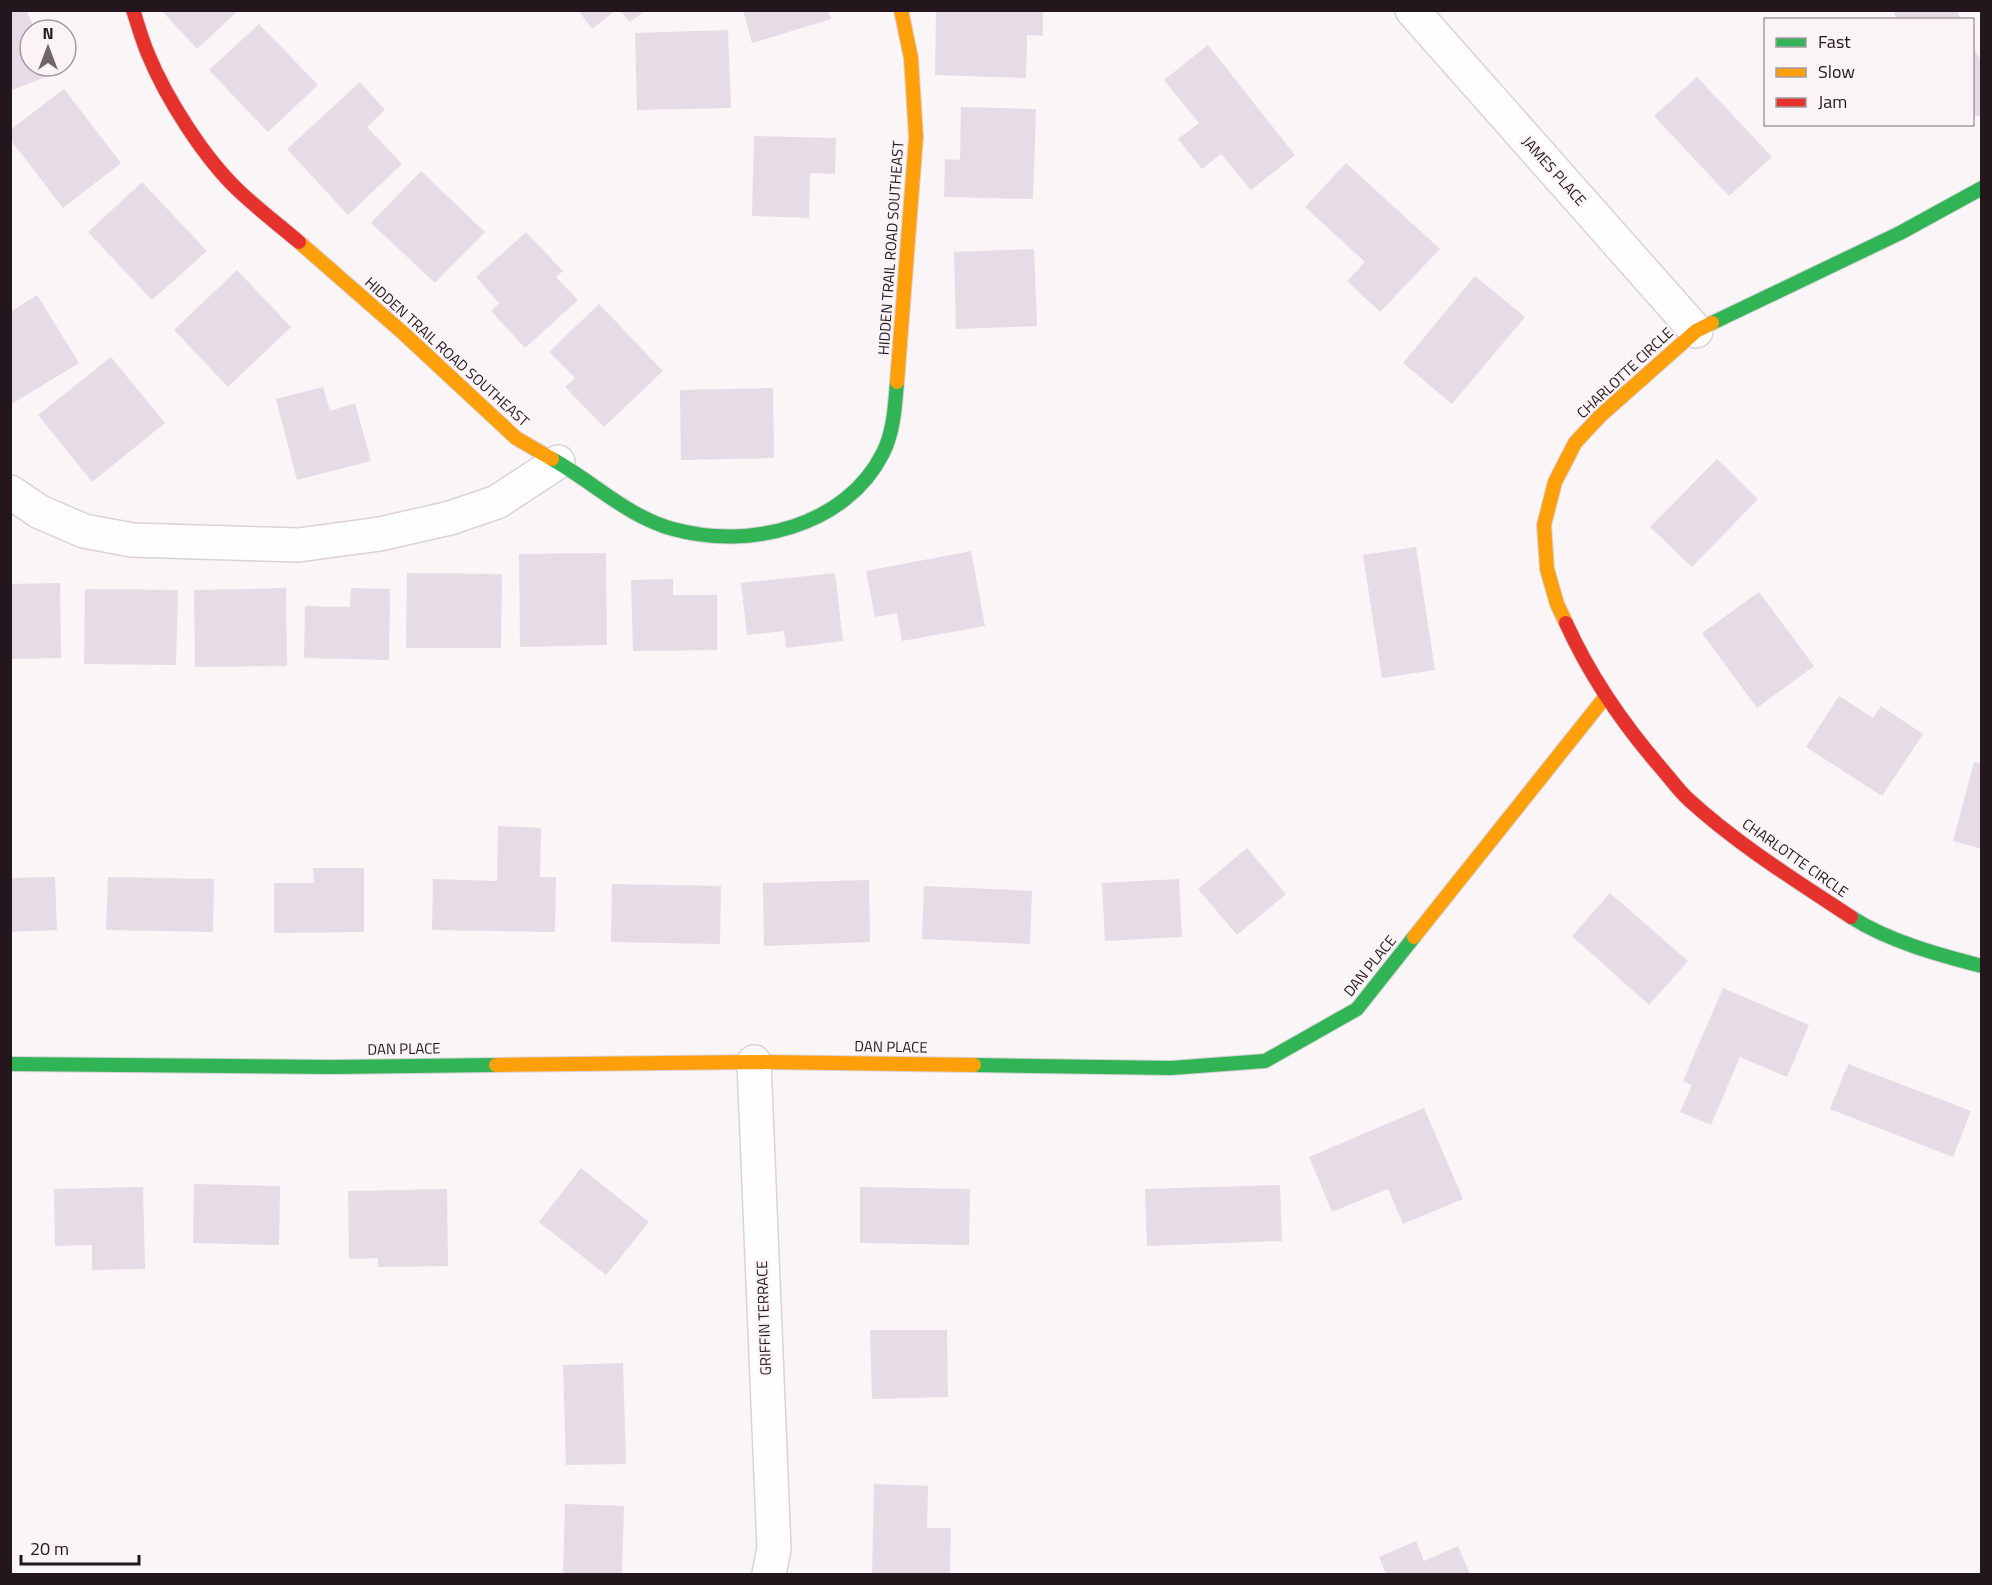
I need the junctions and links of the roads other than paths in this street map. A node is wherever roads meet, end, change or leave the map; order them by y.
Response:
1 (132, 10) edge
2 (901, 10) edge
3 (1412, 10) edge
4 (1982, 188) edge
5 (1696, 331) junction
6 (558, 462) junction
7 (10, 492) edge
8 (1606, 696) junction
9 (1982, 966) edge
10 (754, 1062) junction
11 (10, 1064) edge
12 (769, 1575) edge

1 - 6 street, HIDDEN TRAIL ROAD SOUTHEAST
2 - 6 street, HIDDEN TRAIL ROAD SOUTHEAST
3 - 5 street, JAMES PLACE
4 - 5 street, CHARLOTTE CIRCLE
5 - 8 street, CHARLOTTE CIRCLE
6 - 7 street
8 - 9 street, CHARLOTTE CIRCLE
8 - 10 street, DAN PLACE
10 - 11 street, DAN PLACE
10 - 12 street, GRIFFIN TERRACE

